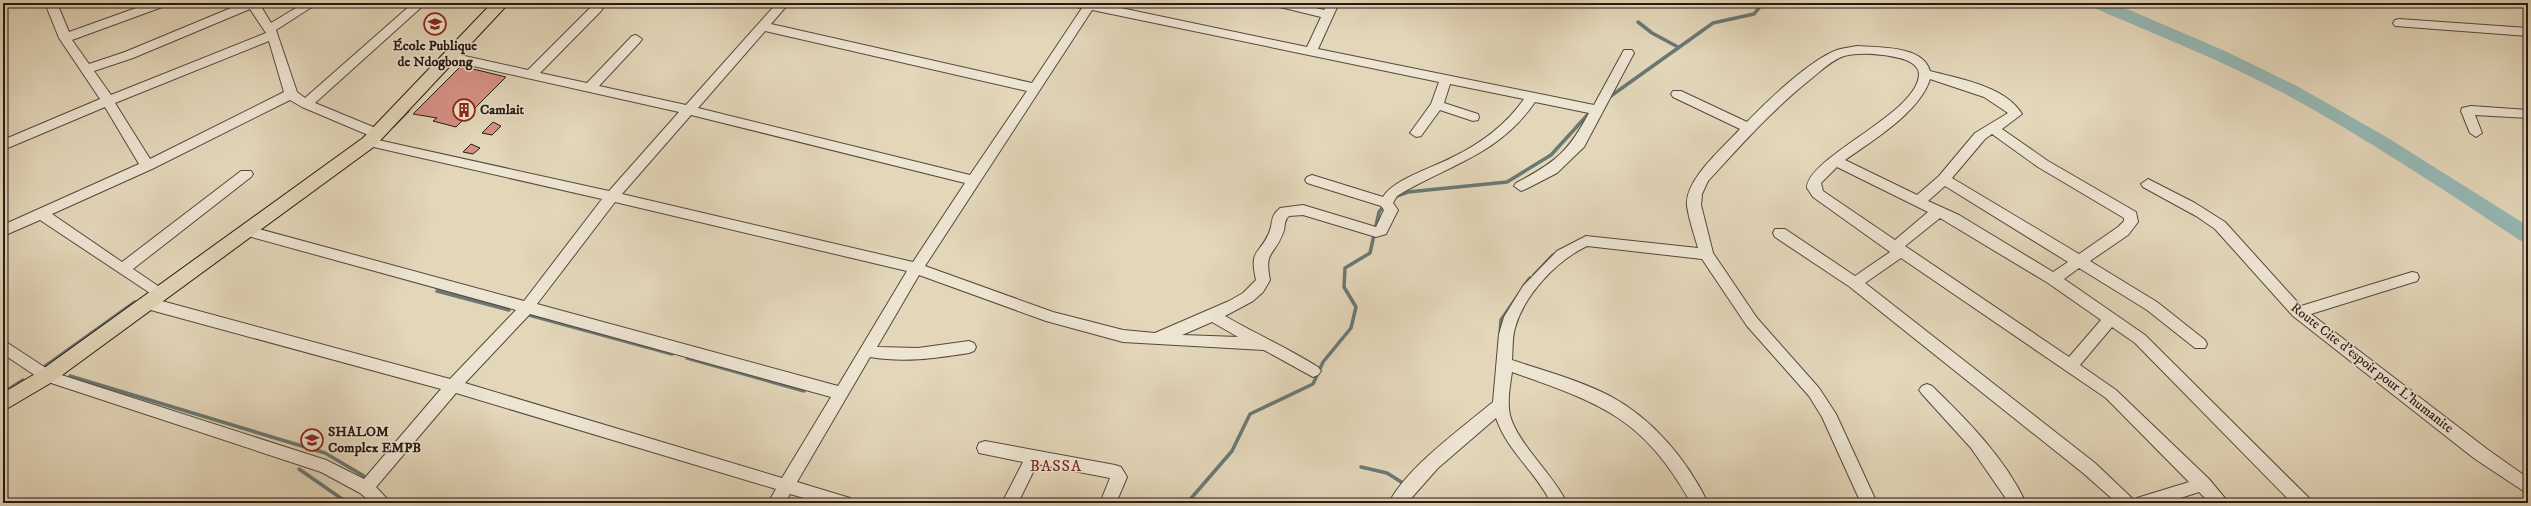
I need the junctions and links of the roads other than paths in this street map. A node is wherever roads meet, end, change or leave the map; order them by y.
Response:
1 (51, 3) edge
2 (161, 3) edge
3 (252, 3) edge
4 (312, 3) edge
5 (420, 3) edge
6 (501, 3) edge
7 (783, 3) edge
8 (1074, 3) edge
9 (1280, 3) edge
10 (1333, 3) edge
11 (1090, 5) edge
12 (597, 8) dead end
13 (1328, 15) junction
14 (2399, 23) dead end
15 (762, 26) junction
16 (271, 32) junction
17 (2528, 32) edge
18 (64, 38) junction
19 (636, 39) dead end
20 (1311, 52) junction
21 (1628, 53) dead end
22 (451, 57) junction
23 (85, 69) junction
24 (1925, 74) junction
25 (530, 76) junction
26 (1446, 79) junction
27 (1034, 88) junction
28 (589, 89) junction
29 (291, 94) junction
30 (1677, 94) dead end
31 (1532, 97) junction
32 (108, 101) junction
33 (306, 104) junction
34 (1437, 105) junction
35 (690, 110) junction
36 (1596, 110) junction
37 (2528, 114) edge
38 (1473, 116) dead end
39 (1750, 128) junction
40 (1992, 128) junction
41 (1416, 133) dead end
42 (2476, 133) dead end
43 (373, 138) junction
44 (3, 145) edge
45 (1835, 162) junction
46 (147, 166) junction
47 (246, 174) dead end
48 (1944, 179) junction
49 (1312, 180) dead end
50 (974, 181) junction
51 (2148, 184) dead end
52 (1521, 186) dead end
53 (612, 196) junction
54 (1919, 201) junction
55 (1386, 203) junction
56 (1939, 211) junction
57 (42, 214) junction
58 (248, 230) junction
59 (3, 232) edge
60 (1780, 233) dead end
61 (1897, 250) junction
62 (1706, 254) junction
63 (2081, 262) junction
64 (916, 268) junction
65 (123, 269) junction
66 (2412, 277) dead end
67 (2054, 279) junction
68 (1855, 283) junction
69 (152, 298) junction
70 (528, 307) junction
71 (2298, 312) junction
72 (1213, 316) junction
73 (2110, 319) junction
74 (1152, 339) junction
75 (2200, 344) dead end
76 (3, 346) edge
77 (969, 347) dead end
78 (1278, 349) junction
79 (867, 351) junction
80 (1506, 363) junction
81 (2071, 366) junction
82 (1313, 371) dead end
83 (47, 376) junction
84 (453, 386) junction
85 (1927, 390) dead end
86 (841, 393) junction
87 (3, 403) edge
88 (1500, 406) junction
89 (985, 448) dead end
90 (1033, 457) junction
91 (2203, 484) junction
92 (786, 486) junction
93 (2528, 487) edge
94 (366, 488) junction
95 (382, 503) edge
96 (776, 503) edge
97 (844, 503) edge
98 (1010, 503) edge
99 (1108, 503) edge
100 (1397, 503) edge
101 (1559, 503) edge
102 (1700, 503) edge
103 (1869, 503) edge
104 (2018, 503) edge
105 (2128, 503) edge
106 (2143, 503) edge
107 (2221, 503) edge
108 (2303, 503) edge

1 - 18 street
2 - 18 street
3 - 16 street
3 - 23 street
4 - 16 street
5 - 33 street
6 - 22 main road
7 - 15 street
8 - 11 street
9 - 13 street
10 - 13 street
11 - 20 street
11 - 27 street
12 - 25 street
13 - 20 street
14 - 17 street
15 - 27 street
15 - 35 street
16 - 29 street
16 - 32 street
18 - 23 street
19 - 28 street
20 - 26 street
21 - 36 street
22 - 25 street
22 - 43 main road
23 - 32 street
24 - 39 street
24 - 40 street
24 - 45 street
25 - 28 street
26 - 31 street
26 - 34 street
27 - 50 street
28 - 35 street
29 - 33 street
29 - 46 street
30 - 39 street
31 - 36 street
31 - 55 street
32 - 44 street
32 - 46 street
33 - 43 street
34 - 38 street
34 - 41 street
35 - 50 street
35 - 53 street
36 - 52 street
37 - 42 street
39 - 62 street
40 - 48 street
40 - 63 street
43 - 53 street
43 - 58 main road
45 - 54 street
45 - 61 street
46 - 57 street
47 - 65 street
48 - 54 street
48 - 63 street
49 - 55 street
50 - 64 street
51 - 71 street, Route Cite d'espoir pour L'humanite
53 - 64 street
53 - 70 street
54 - 56 street
55 - 72 street
56 - 61 street
56 - 67 street
57 - 59 street
57 - 65 street
58 - 69 main road
58 - 70 street
60 - 68 street
61 - 68 street
61 - 81 street
62 - 80 street
62 - 103 street
63 - 67 street
63 - 75 street
64 - 74 street
64 - 79 street
65 - 69 street
66 - 71 street
67 - 73 street
68 - 105 street
69 - 83 main road
69 - 84 street
70 - 84 street
70 - 86 street
71 - 93 street, Route Cite d'espoir pour L'humanite
72 - 74 street
72 - 78 street
73 - 81 street
73 - 108 street
74 - 78 street
76 - 83 street
77 - 79 street
78 - 82 street
79 - 86 street
80 - 88 street
80 - 102 street
81 - 91 street
83 - 87 main road
83 - 94 street
84 - 92 street
84 - 94 street
85 - 104 street
86 - 92 street
88 - 100 street
88 - 101 street
89 - 90 street
90 - 98 street
90 - 99 street
91 - 106 street
91 - 107 street
92 - 96 street
92 - 97 street
94 - 95 street

